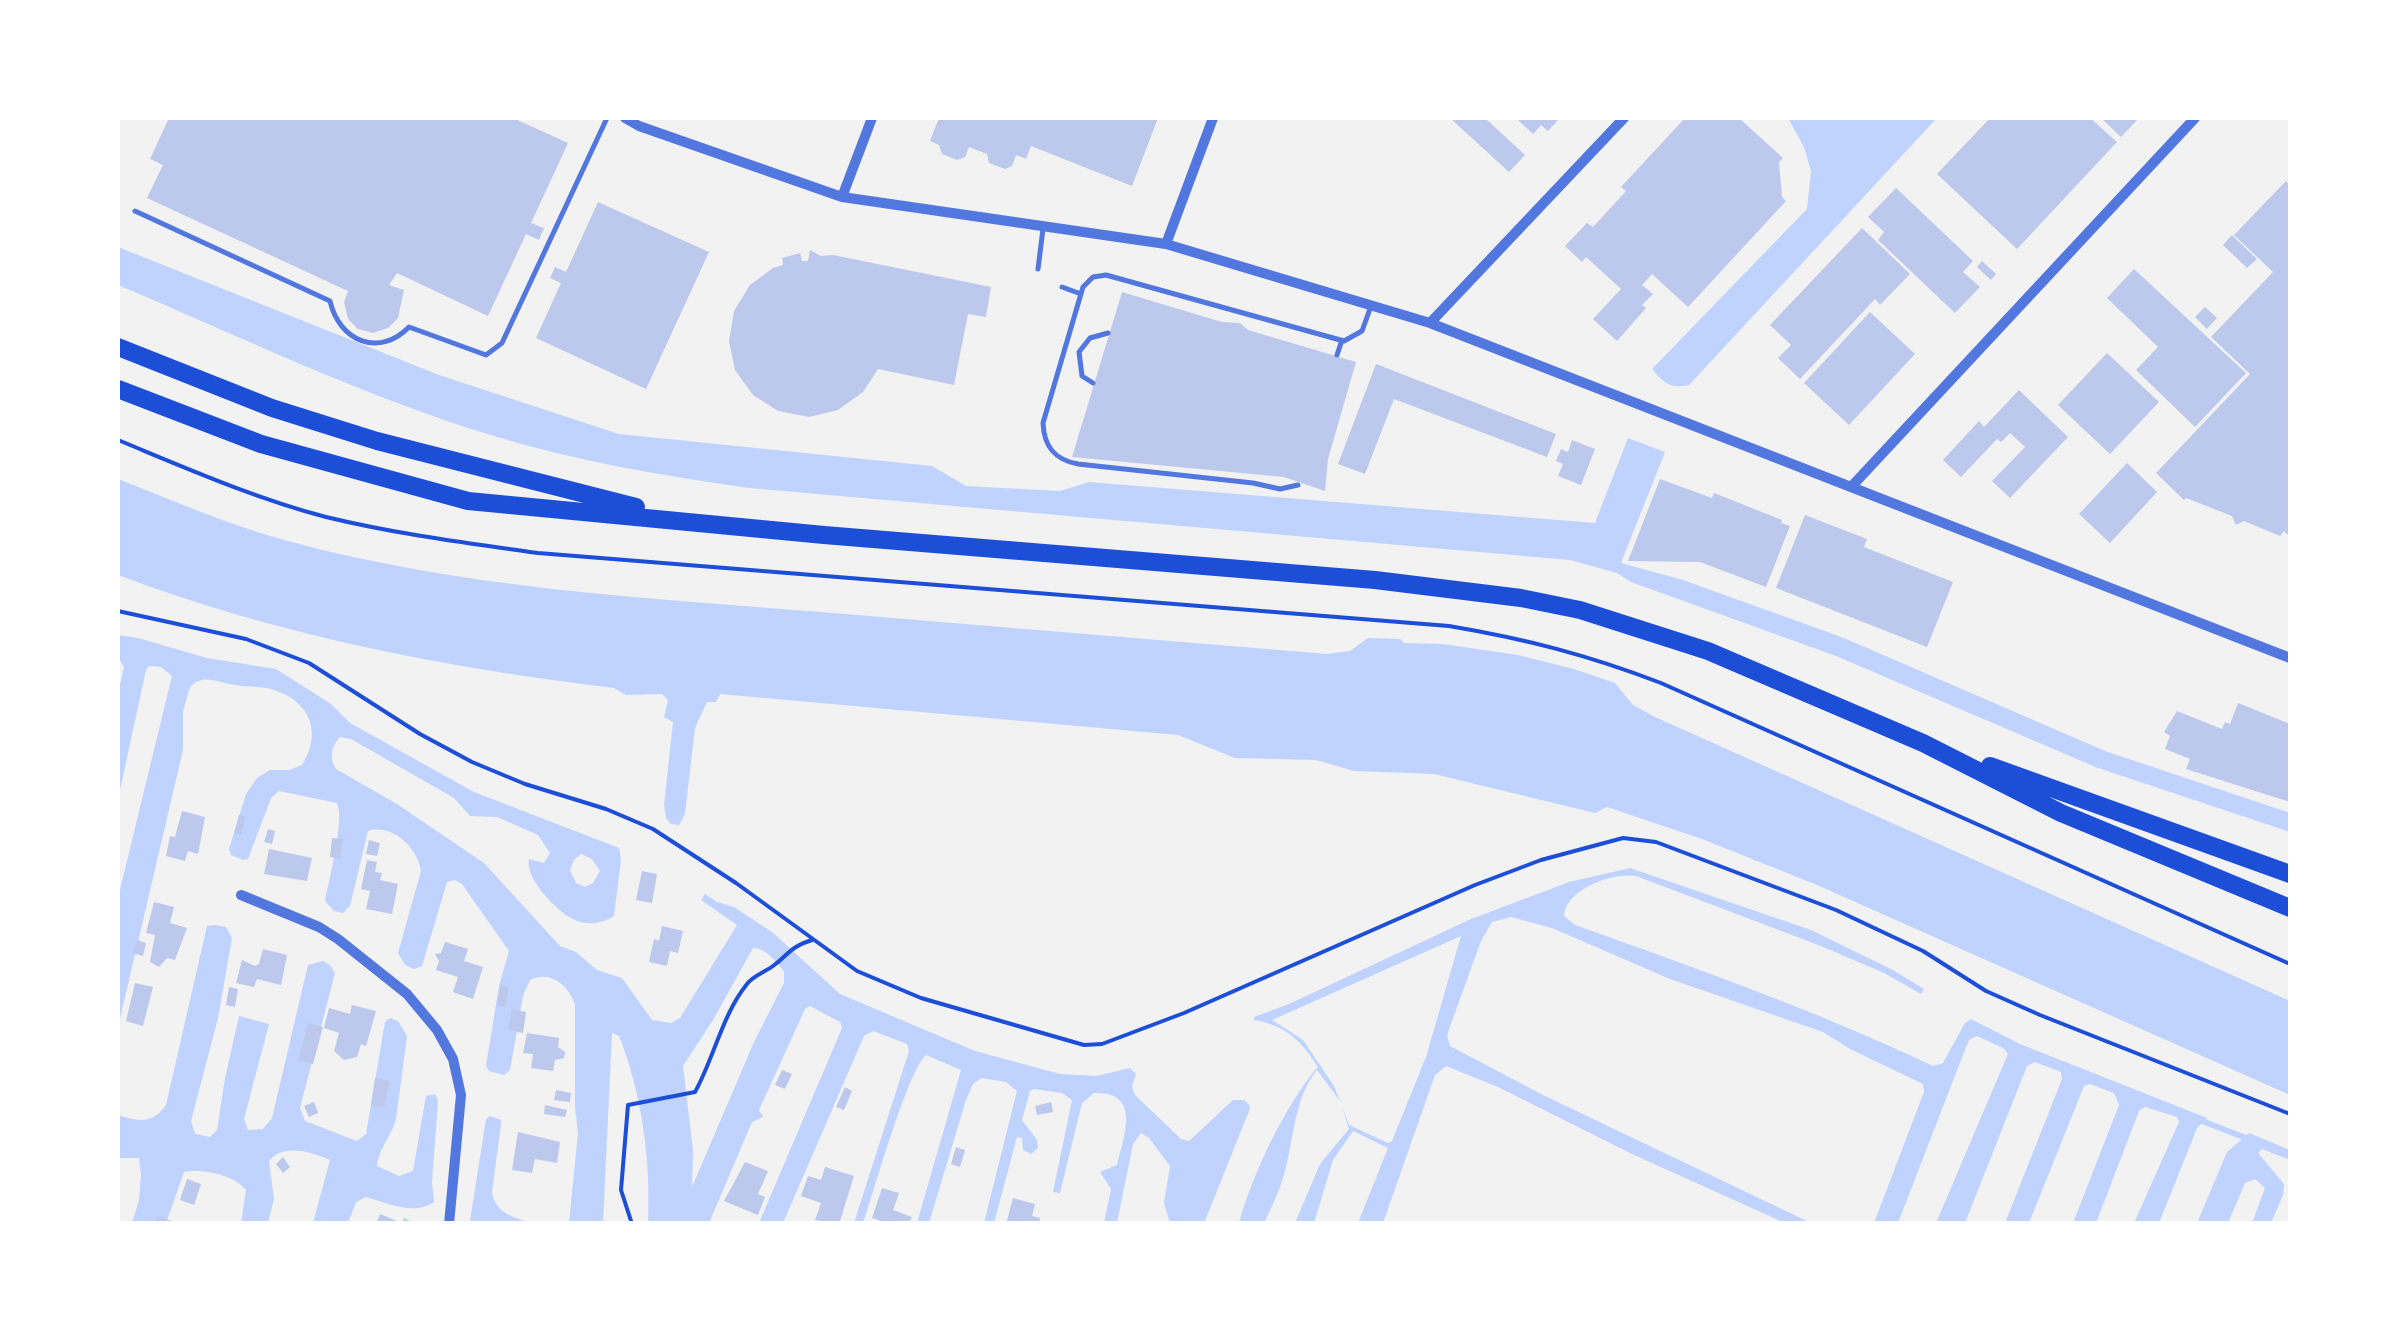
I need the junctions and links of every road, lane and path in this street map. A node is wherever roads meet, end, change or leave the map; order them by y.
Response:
1 (607, 118) edge
2 (625, 118) edge
3 (872, 118) edge
4 (1213, 118) edge
5 (1624, 118) edge
6 (2195, 118) edge
7 (842, 196) junction
8 (135, 211) dead end
9 (1043, 226) junction
10 (1166, 244) junction
11 (1038, 269) dead end
12 (1062, 288) dead end
13 (1081, 294) junction
14 (1371, 306) junction
15 (1430, 324) junction
16 (1108, 333) dead end
17 (1342, 340) junction
18 (118, 347) edge
19 (1337, 356) dead end
20 (1093, 383) dead end
21 (118, 389) edge
22 (118, 440) edge
23 (1298, 484) dead end
24 (1852, 486) junction
25 (690, 520) junction
26 (118, 611) edge
27 (2290, 642) edge
28 (2285, 656) edge
29 (1923, 743) junction
30 (2290, 874) edge
31 (241, 895) dead end
32 (2290, 908) edge
33 (812, 940) junction
34 (2290, 964) edge
35 (2290, 1114) edge
36 (450, 1224) edge
37 (632, 1224) edge

1 - 8 lane
2 - 7 street
3 - 7 street
4 - 10 street
5 - 15 street
6 - 24 street
7 - 9 street
9 - 10 street
9 - 11 lane
10 - 14 street
12 - 13 lane
13 - 17 lane
13 - 23 lane
14 - 15 street
14 - 17 lane
15 - 24 street
16 - 20 lane
17 - 19 lane
18 - 25 main road
21 - 25 main road
22 - 34 path
24 - 28 street
25 - 29 main road
26 - 33 path
27 - 28 street
29 - 30 main road
29 - 32 main road
31 - 36 street
33 - 35 path
33 - 37 path

